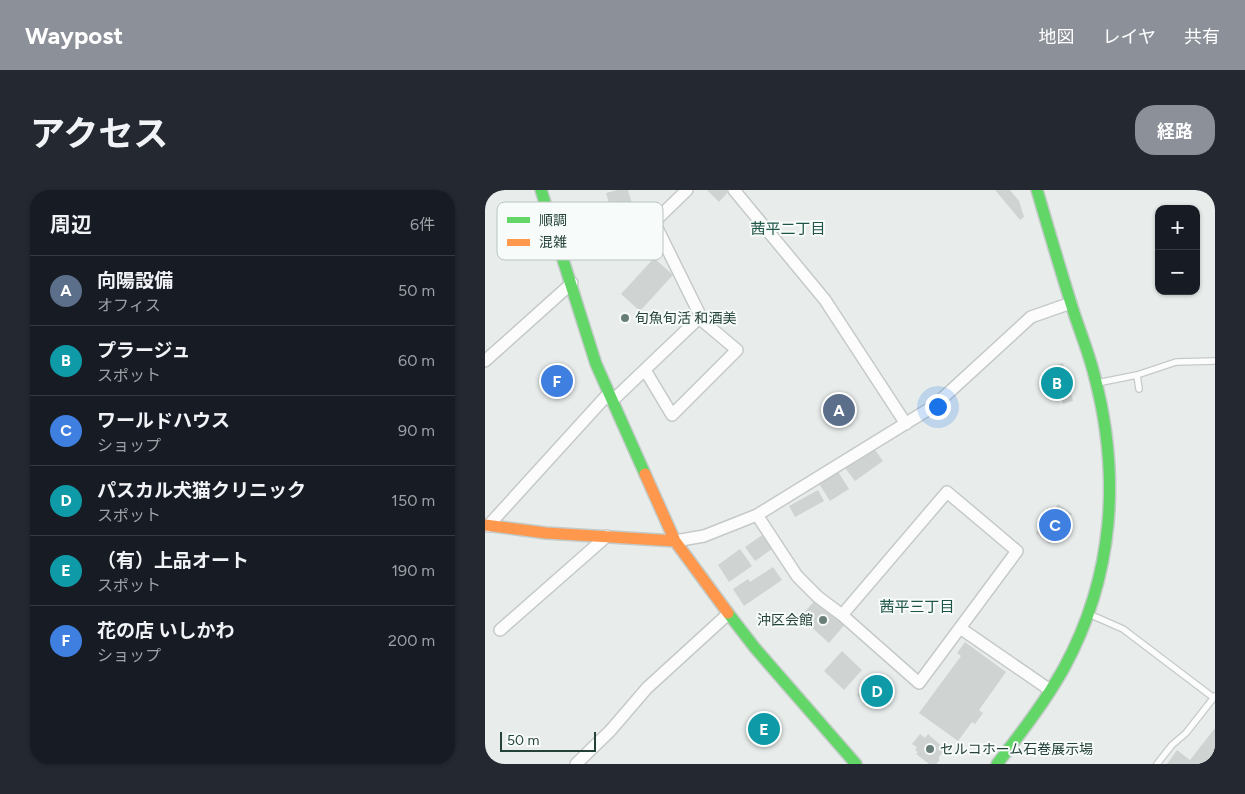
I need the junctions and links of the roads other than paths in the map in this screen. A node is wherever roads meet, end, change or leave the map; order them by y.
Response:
1 (541, 190) edge
2 (687, 190) edge
3 (734, 190) edge
4 (1037, 190) edge
5 (545, 202) edge
6 (663, 213) edge
7 (663, 240) edge
8 (564, 260) edge
9 (572, 283) junction
10 (1071, 303) junction
11 (699, 318) junction
12 (485, 361) edge
13 (1215, 361) edge
14 (645, 370) junction
15 (1137, 375) junction
16 (1097, 384) junction
17 (1139, 389) dead end
18 (611, 397) junction
19 (906, 424) junction
20 (757, 515) junction
21 (486, 525) edge
22 (607, 536) junction
23 (675, 541) junction
24 (1088, 613) junction
25 (729, 614) junction
26 (842, 615) junction
27 (960, 628) junction
28 (500, 630) dead end
29 (1050, 690) junction
30 (1214, 697) edge
31 (576, 764) edge
32 (856, 764) edge
33 (997, 764) edge
34 (1157, 764) edge

1 - 5 street
2 - 6 street
3 - 19 street
4 - 10 street
7 - 11 street
8 - 9 street
9 - 12 street
9 - 18 street
10 - 16 street
10 - 19 street
11 - 14 street
11 - 14 street
13 - 15 lane
14 - 18 street
15 - 16 lane
15 - 17 lane
16 - 24 street
18 - 21 street
18 - 23 street
19 - 20 street
20 - 23 street
20 - 26 street
21 - 22 street
22 - 23 street
22 - 28 street
23 - 25 street
24 - 29 street
24 - 30 lane
25 - 31 street
25 - 32 street
26 - 27 street
26 - 27 street
27 - 29 street
29 - 33 street
30 - 34 lane

